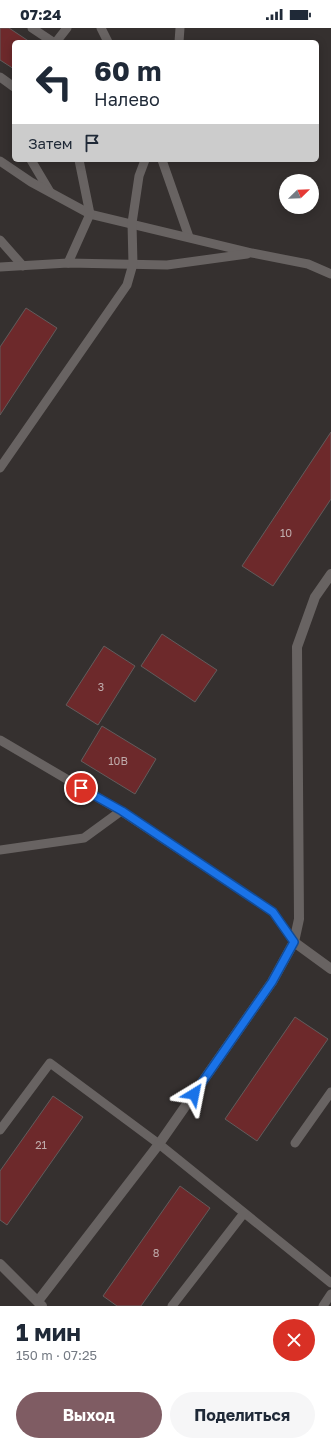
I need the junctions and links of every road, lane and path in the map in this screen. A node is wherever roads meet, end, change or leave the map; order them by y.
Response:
1 (32, 28) edge
2 (67, 28) edge
3 (101, 28) edge
4 (180, 28) edge
5 (50, 40) edge
6 (58, 40) edge
7 (107, 40) edge
8 (179, 40) edge
9 (0, 77) edge
10 (12, 86) edge
11 (0, 161) edge
12 (32, 162) edge
13 (79, 162) edge
14 (144, 162) edge
15 (163, 162) edge
16 (50, 192) junction
17 (90, 214) junction
18 (132, 223) junction
19 (189, 237) junction
20 (0, 240) edge
21 (252, 253) junction
22 (68, 263) junction
23 (133, 264) junction
24 (23, 266) junction
25 (0, 267) edge
26 (331, 274) edge
27 (0, 468) edge
28 (331, 574) edge
29 (0, 740) edge
30 (122, 811) junction
31 (0, 850) edge
32 (294, 942) junction
33 (331, 969) edge
34 (331, 1092) edge
35 (0, 1130) edge
36 (295, 1143) dead end
37 (159, 1144) junction
38 (244, 1213) junction
39 (0, 1264) edge
40 (331, 1283) edge
41 (331, 1294) edge
42 (40, 1304) edge
43 (172, 1306) edge
44 (323, 1306) edge

1 - 5 lane
2 - 6 lane
3 - 7 lane
4 - 8 lane
9 - 10 lane
11 - 16 lane
12 - 16 lane
13 - 17 lane
14 - 18 lane
15 - 19 lane
16 - 17 lane
17 - 18 lane
17 - 22 lane
18 - 19 lane
18 - 23 lane
19 - 21 lane
20 - 24 lane
21 - 23 lane
21 - 26 lane
22 - 23 lane
22 - 24 lane
23 - 27 lane
24 - 25 lane
28 - 32 street
29 - 30 lane
30 - 31 lane
30 - 32 lane
32 - 33 street
32 - 37 street
34 - 36 lane
35 - 37 lane
37 - 38 lane
37 - 42 street
38 - 40 lane
38 - 43 lane
39 - 42 street
41 - 44 lane

